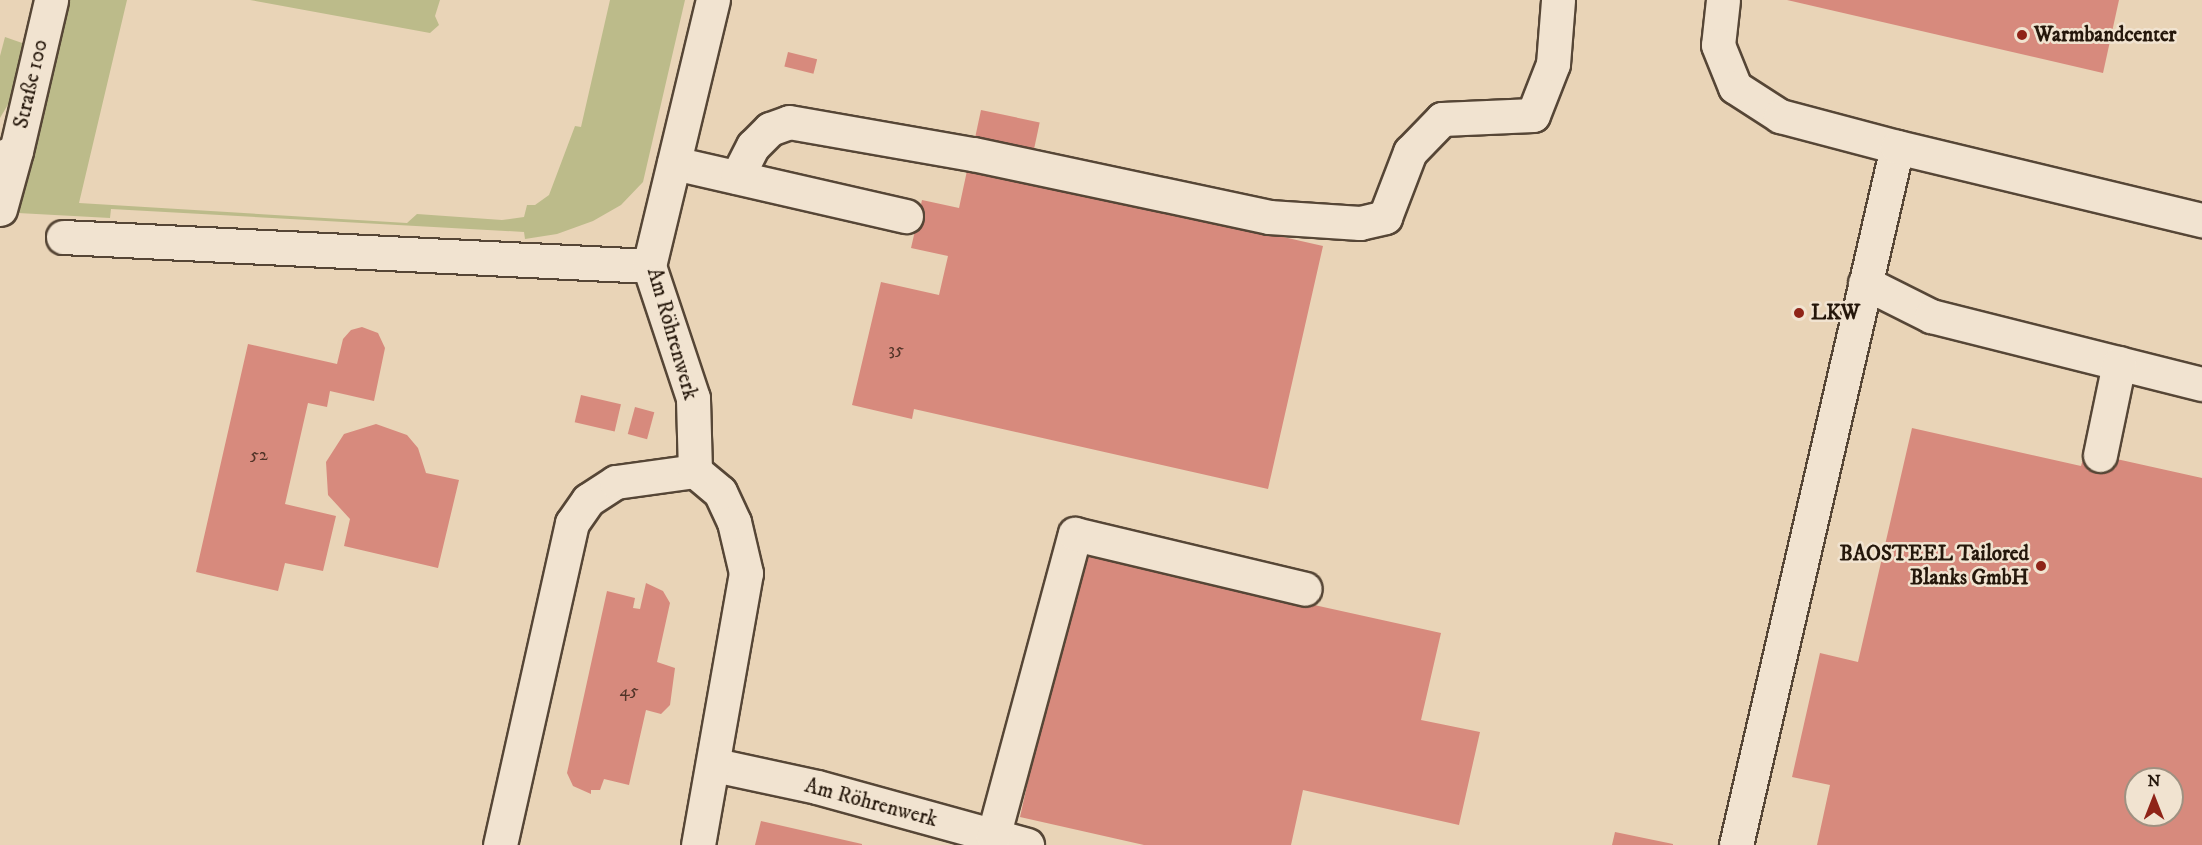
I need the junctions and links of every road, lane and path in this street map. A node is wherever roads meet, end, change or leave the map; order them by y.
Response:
1 (51, 0) edge
2 (713, 0) edge
3 (1558, 0) edge
4 (1723, 0) edge
5 (1897, 147) junction
6 (8, 154) edge
7 (674, 163) junction
8 (737, 177) junction
9 (0, 209) edge
10 (906, 216) dead end
11 (2202, 220) edge
12 (63, 237) dead end
13 (649, 266) junction
14 (1865, 283) junction
15 (2119, 363) junction
16 (2202, 384) edge
17 (2100, 455) dead end
18 (695, 471) junction
19 (1305, 589) dead end
20 (715, 765) junction
21 (993, 837) junction
22 (500, 845) edge
23 (698, 845) edge
24 (1027, 845) edge
25 (1736, 845) edge

1 - 6 street, Straße 100
2 - 7 street, Am Röhrenwerk
3 - 8 street
4 - 5 street
5 - 11 street
5 - 14 street
6 - 9 street, Straße 100
7 - 8 street
7 - 13 street, Am Röhrenwerk
8 - 10 street
12 - 13 street
13 - 18 street, Am Röhrenwerk
14 - 15 street
14 - 25 street
15 - 16 street
15 - 17 street
18 - 20 street
18 - 22 street
19 - 21 street
20 - 21 street, Am Röhrenwerk
20 - 23 street
21 - 24 street, Am Röhrenwerk

